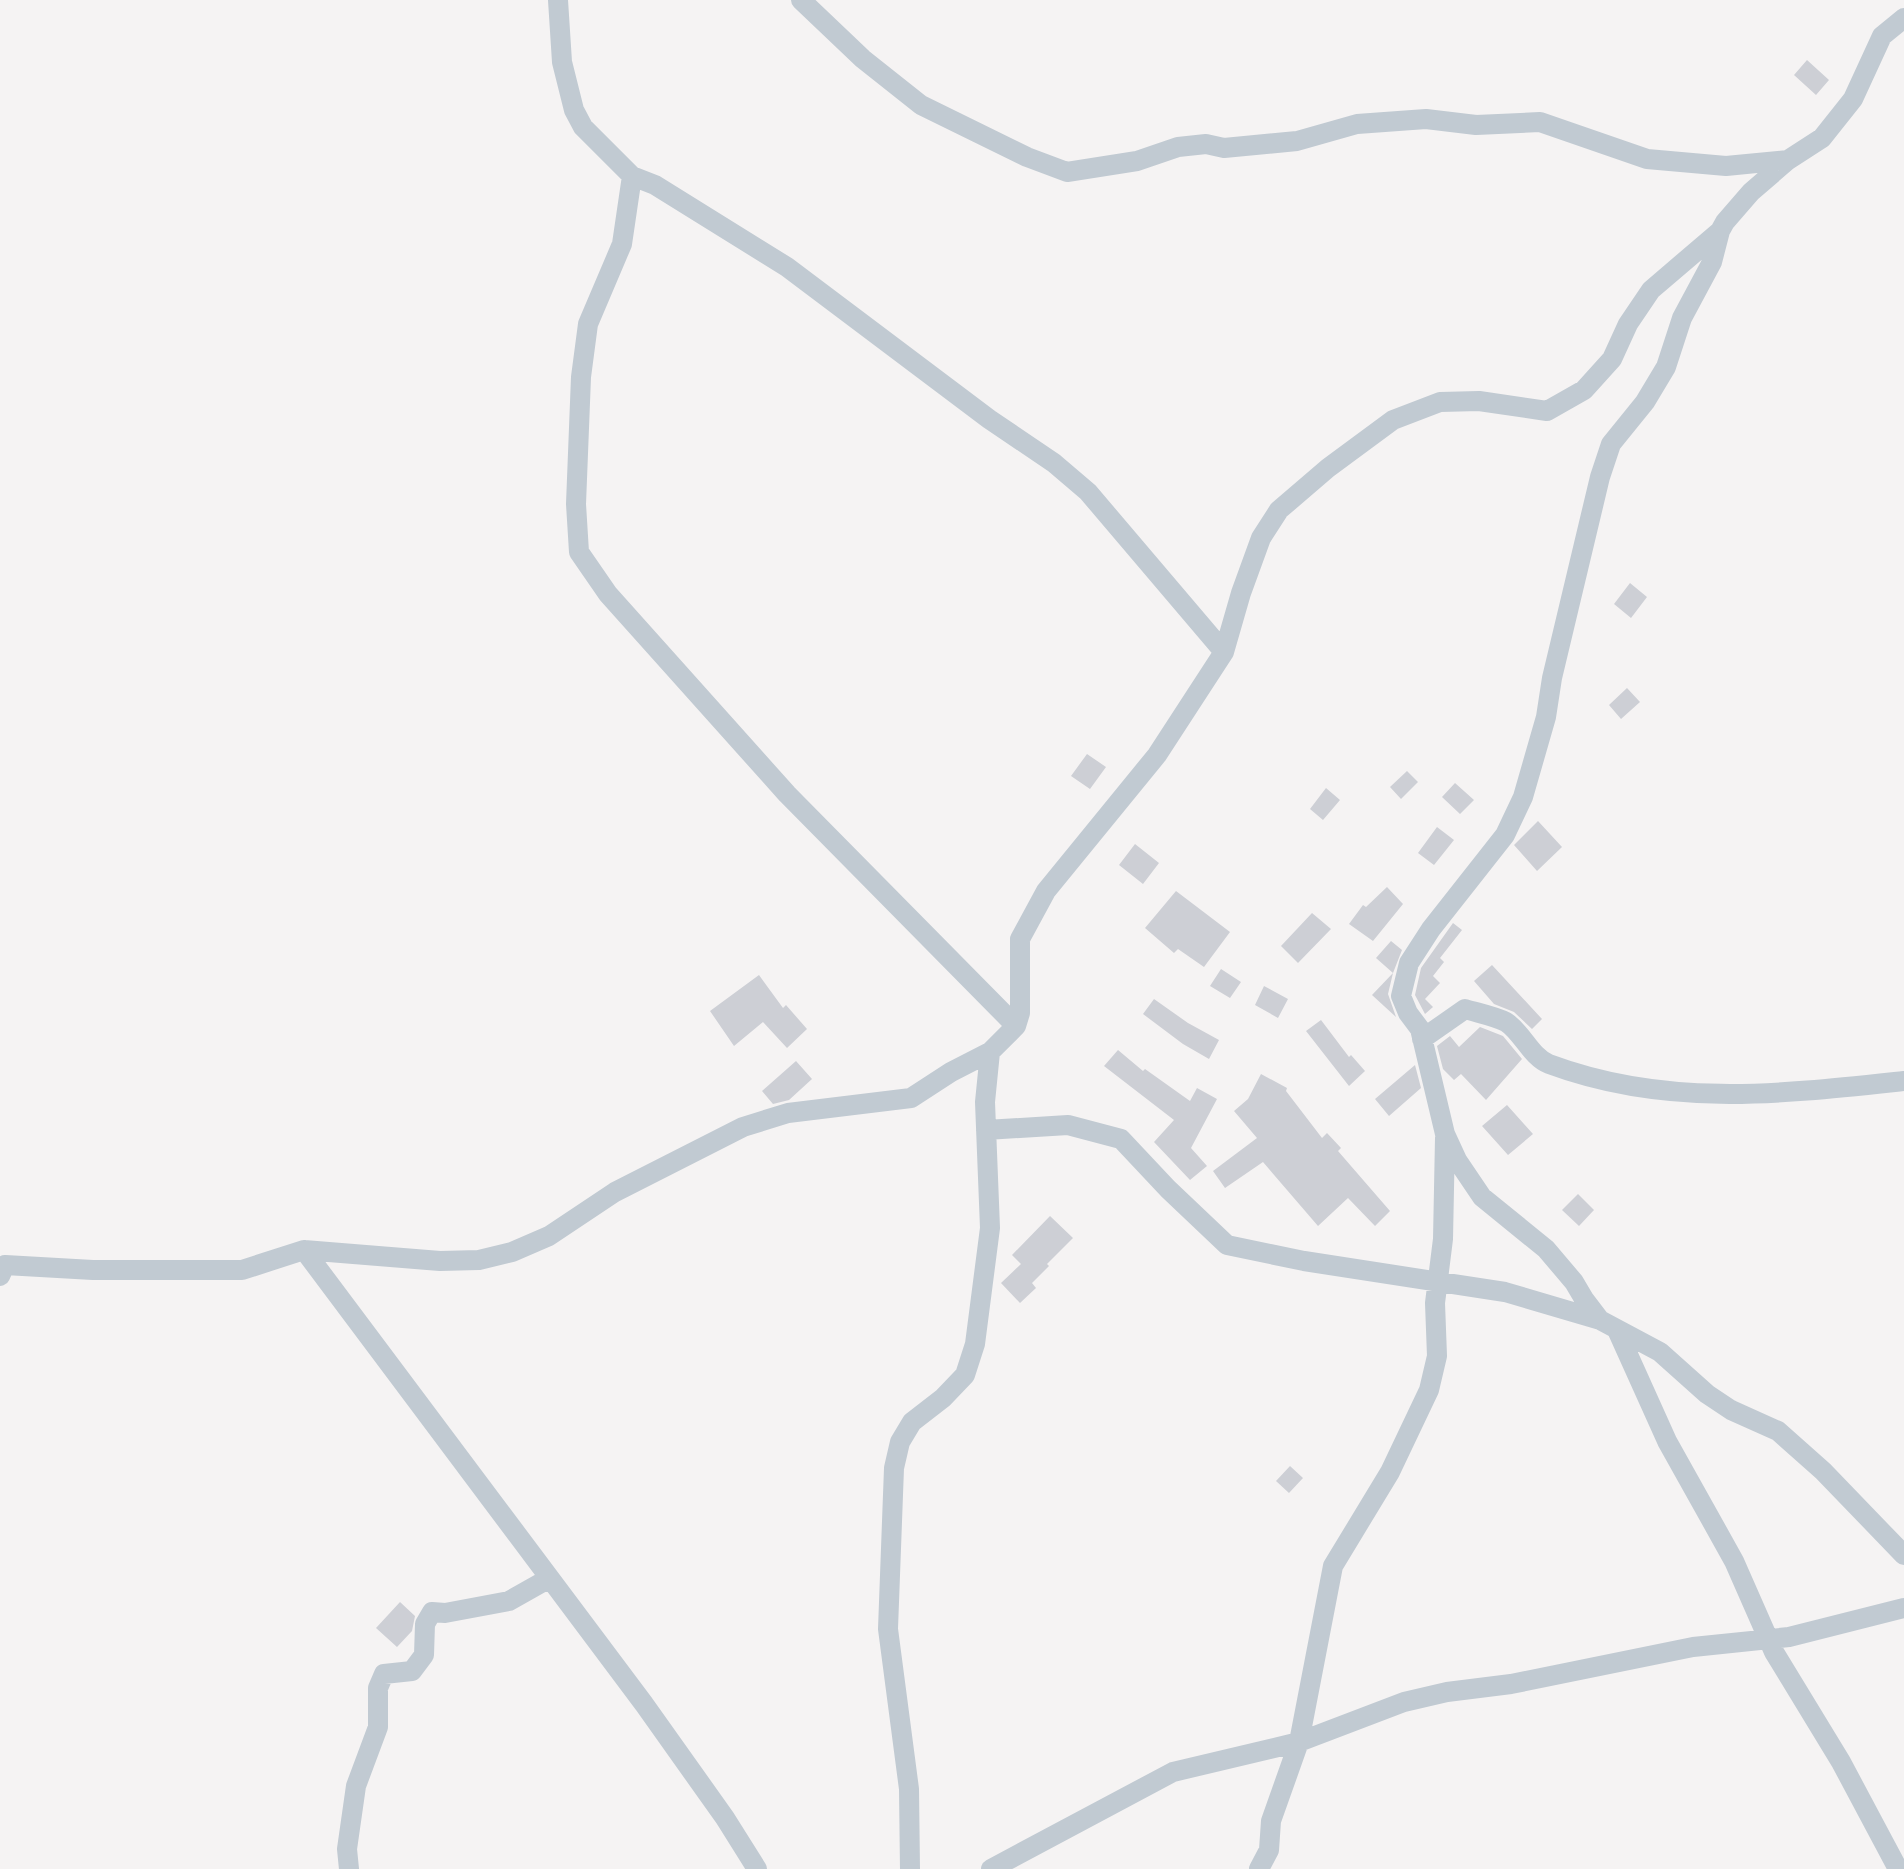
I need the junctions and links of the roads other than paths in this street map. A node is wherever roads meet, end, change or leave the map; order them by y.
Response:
1 (558, 0) edge
2 (801, 0) edge
3 (1903, 21) edge
4 (1788, 160) junction
5 (632, 176) junction
6 (1720, 231) junction
7 (1224, 652) junction
8 (1016, 1026) junction
9 (1422, 1039) junction
10 (990, 1052) junction
11 (1904, 1081) edge
12 (986, 1130) junction
13 (1445, 1134) junction
14 (304, 1250) junction
15 (0, 1276) edge
16 (1437, 1282) junction
17 (1608, 1325) junction
18 (1904, 1555) edge
19 (548, 1579) junction
20 (1904, 1608) edge
21 (1770, 1639) junction
22 (1299, 1742) junction
23 (349, 1869) edge
24 (757, 1869) edge
25 (910, 1869) edge
26 (991, 1869) edge
27 (1259, 1869) edge
28 (1898, 1869) edge

1 - 5 street
2 - 4 street
3 - 4 street
4 - 6 street
5 - 7 street
5 - 8 street
6 - 7 street
6 - 9 street
7 - 8 street
8 - 10 street
9 - 11 street
9 - 13 street
10 - 12 street
10 - 14 street
12 - 16 street
12 - 25 street
13 - 16 street
13 - 17 street
14 - 15 street
14 - 19 street
16 - 17 street
16 - 22 street
17 - 18 street
17 - 21 street
19 - 23 street
19 - 24 street
20 - 21 street
21 - 22 street
21 - 28 street
22 - 26 street
22 - 27 street

